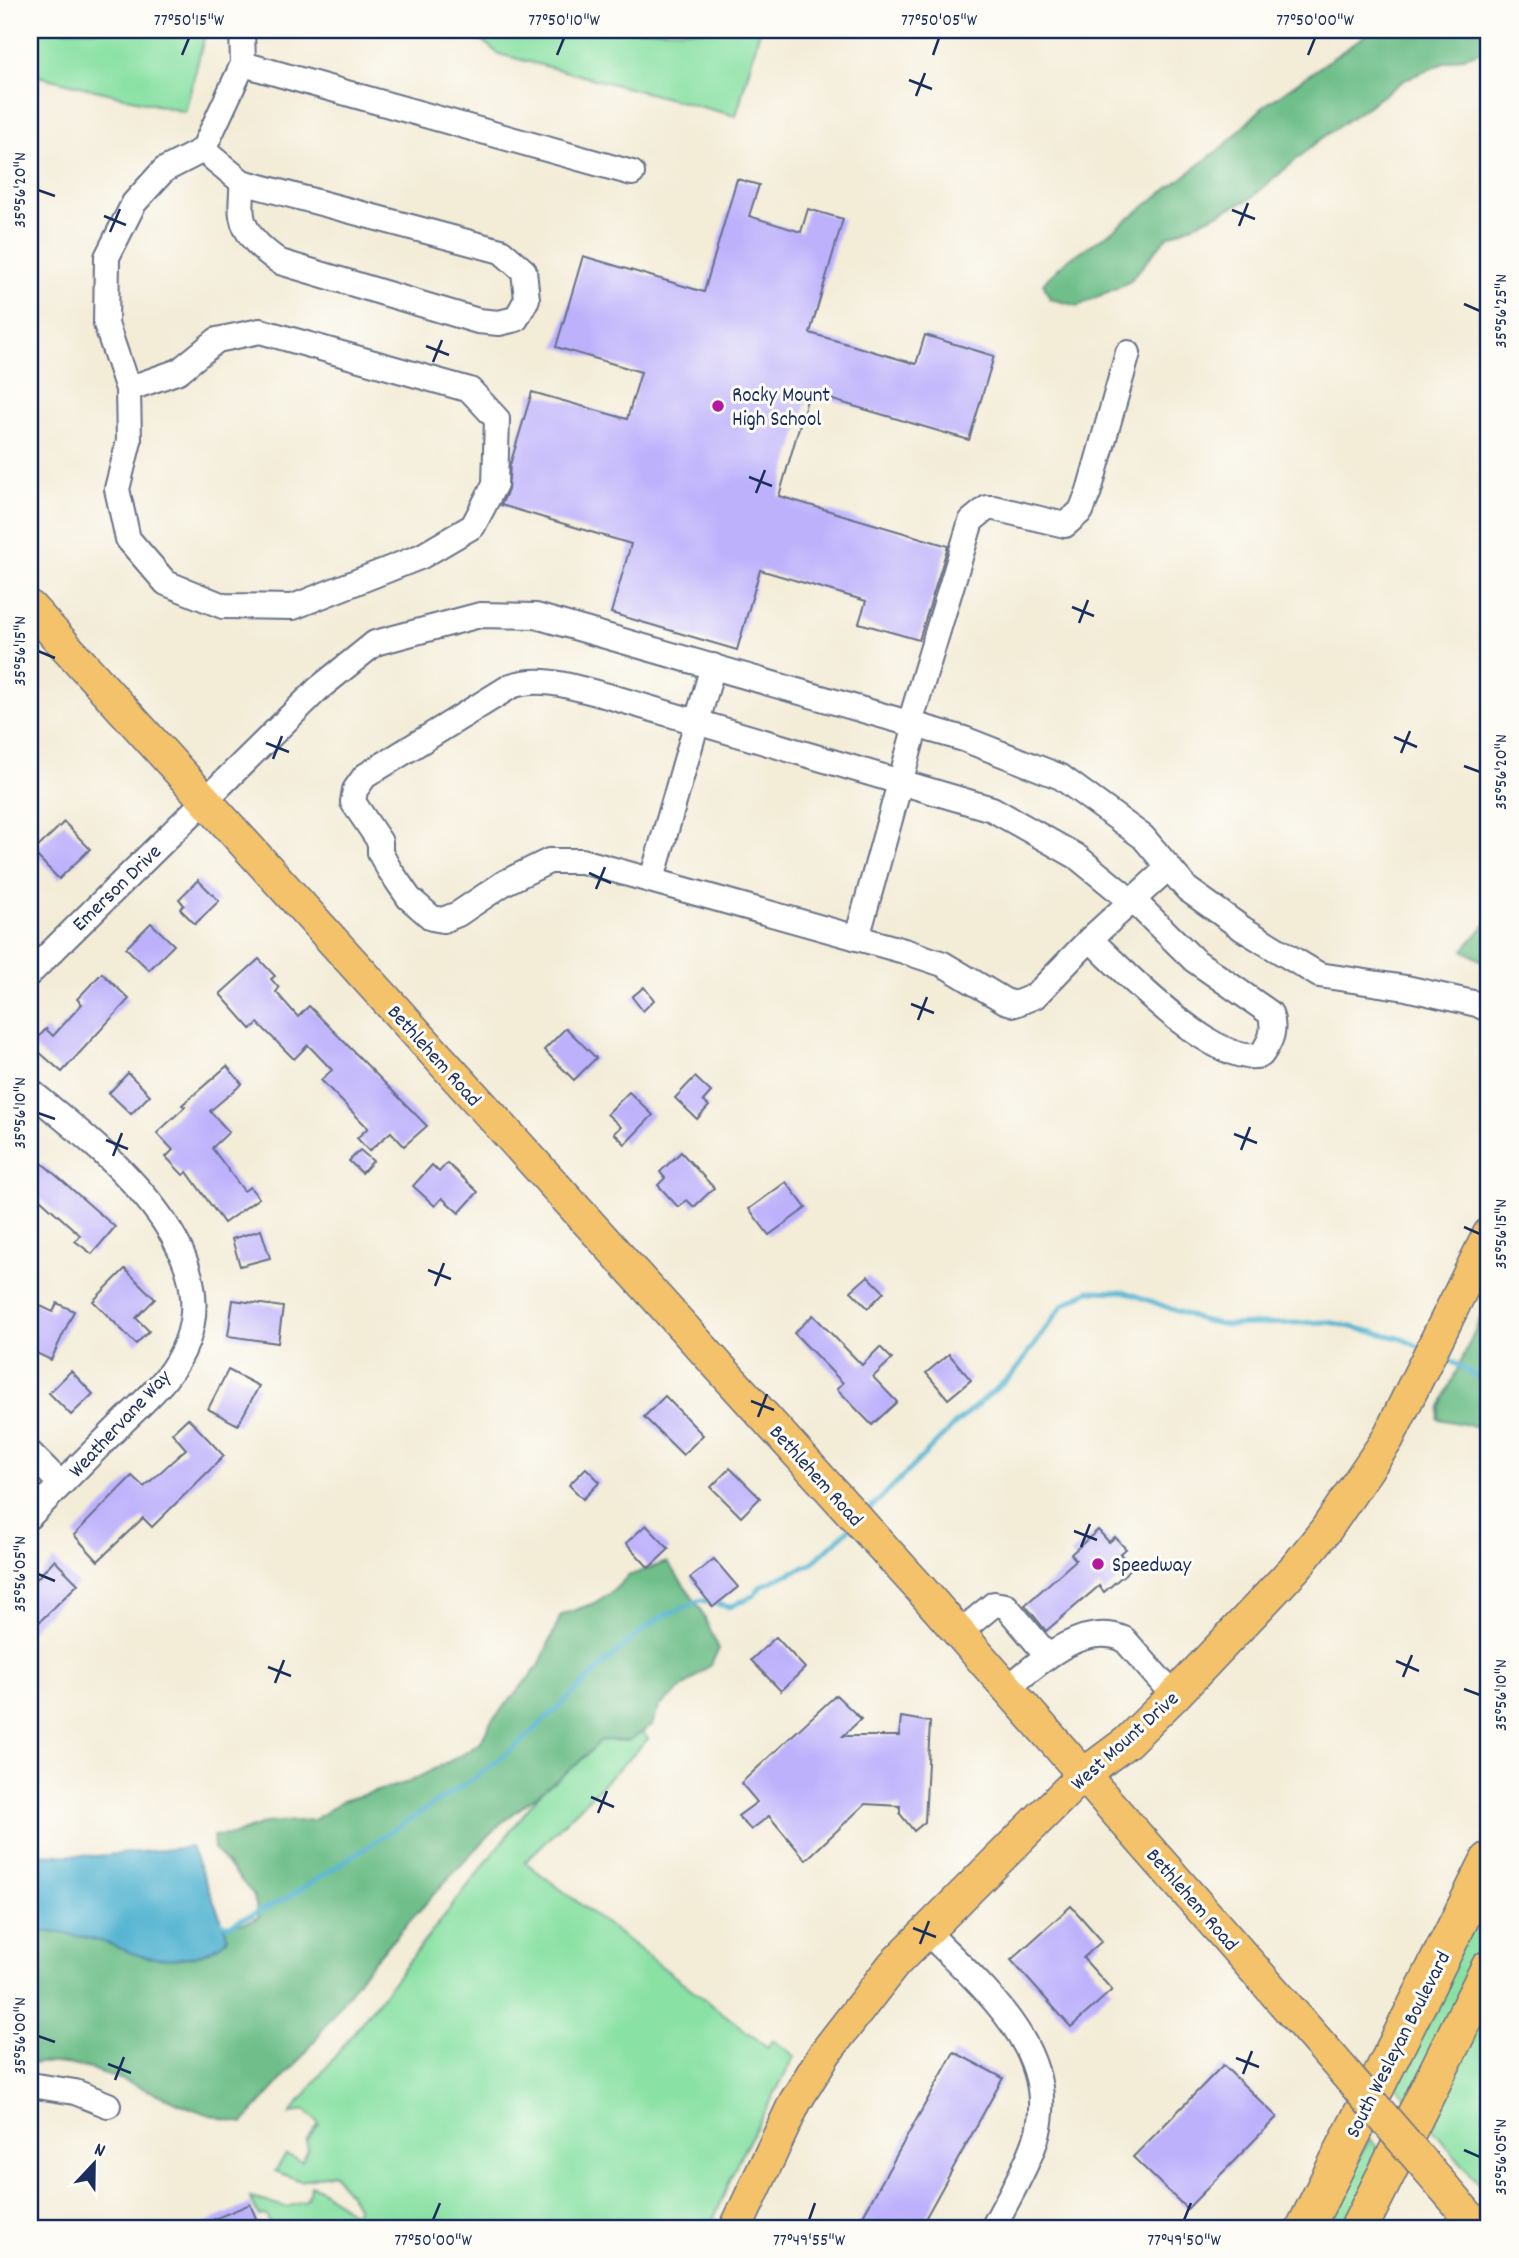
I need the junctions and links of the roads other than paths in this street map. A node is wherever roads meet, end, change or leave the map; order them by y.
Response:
1 (242, 30) edge
2 (243, 64) junction
3 (203, 150) junction
4 (632, 173) dead end
5 (242, 182) junction
6 (1128, 353) dead end
7 (128, 389) junction
8 (30, 607) edge
9 (713, 666) junction
10 (696, 722) junction
11 (913, 724) junction
12 (900, 780) junction
13 (205, 803) junction
14 (1169, 867) junction
15 (652, 879) junction
16 (1131, 901) junction
17 (857, 938) junction
18 (1090, 939) junction
19 (30, 973) edge
20 (1489, 1010) edge
21 (30, 1091) edge
22 (1489, 1234) edge
23 (30, 1452) edge
24 (61, 1484) junction
25 (30, 1516) edge
26 (959, 1633) junction
27 (1047, 1655) junction
28 (1008, 1688) junction
29 (1174, 1696) junction
30 (1084, 1774) junction
31 (1489, 1861) edge
32 (927, 1932) junction
33 (1489, 1969) edge
34 (30, 2085) edge
35 (108, 2105) dead end
36 (736, 2228) edge
37 (993, 2228) edge
38 (1305, 2228) edge
39 (1359, 2228) edge
40 (1479, 2228) edge

1 - 2 street
2 - 3 street
2 - 4 street
3 - 5 street
3 - 7 street
5 - 5 street
6 - 11 street
7 - 7 street
8 - 13 main road, Bethlehem Road
9 - 10 street
9 - 11 street, Emerson Drive
9 - 13 street, Emerson Drive
10 - 12 street
10 - 15 street
10 - 15 street
11 - 12 street
11 - 14 street, Emerson Drive
12 - 16 street
12 - 17 street
13 - 19 street, Emerson Drive
13 - 26 main road, Bethlehem Road
14 - 16 street
14 - 20 street, Emerson Drive
15 - 17 street
16 - 18 street
16 - 18 street
17 - 18 street
21 - 24 street, Weathervane Way
22 - 29 main road, West Mount Drive
23 - 24 street
24 - 25 street, Weathervane Way
26 - 27 street
26 - 28 main road, Bethlehem Road
27 - 28 street
27 - 29 street
28 - 30 main road, Bethlehem Road
29 - 30 main road, West Mount Drive
30 - 32 main road, West Mount Drive
30 - 40 main road, Bethlehem Road, bridge
31 - 38 highway, South Wesleyan Boulevard
32 - 36 main road, West Mount Drive
32 - 37 street
33 - 39 highway
34 - 35 street

